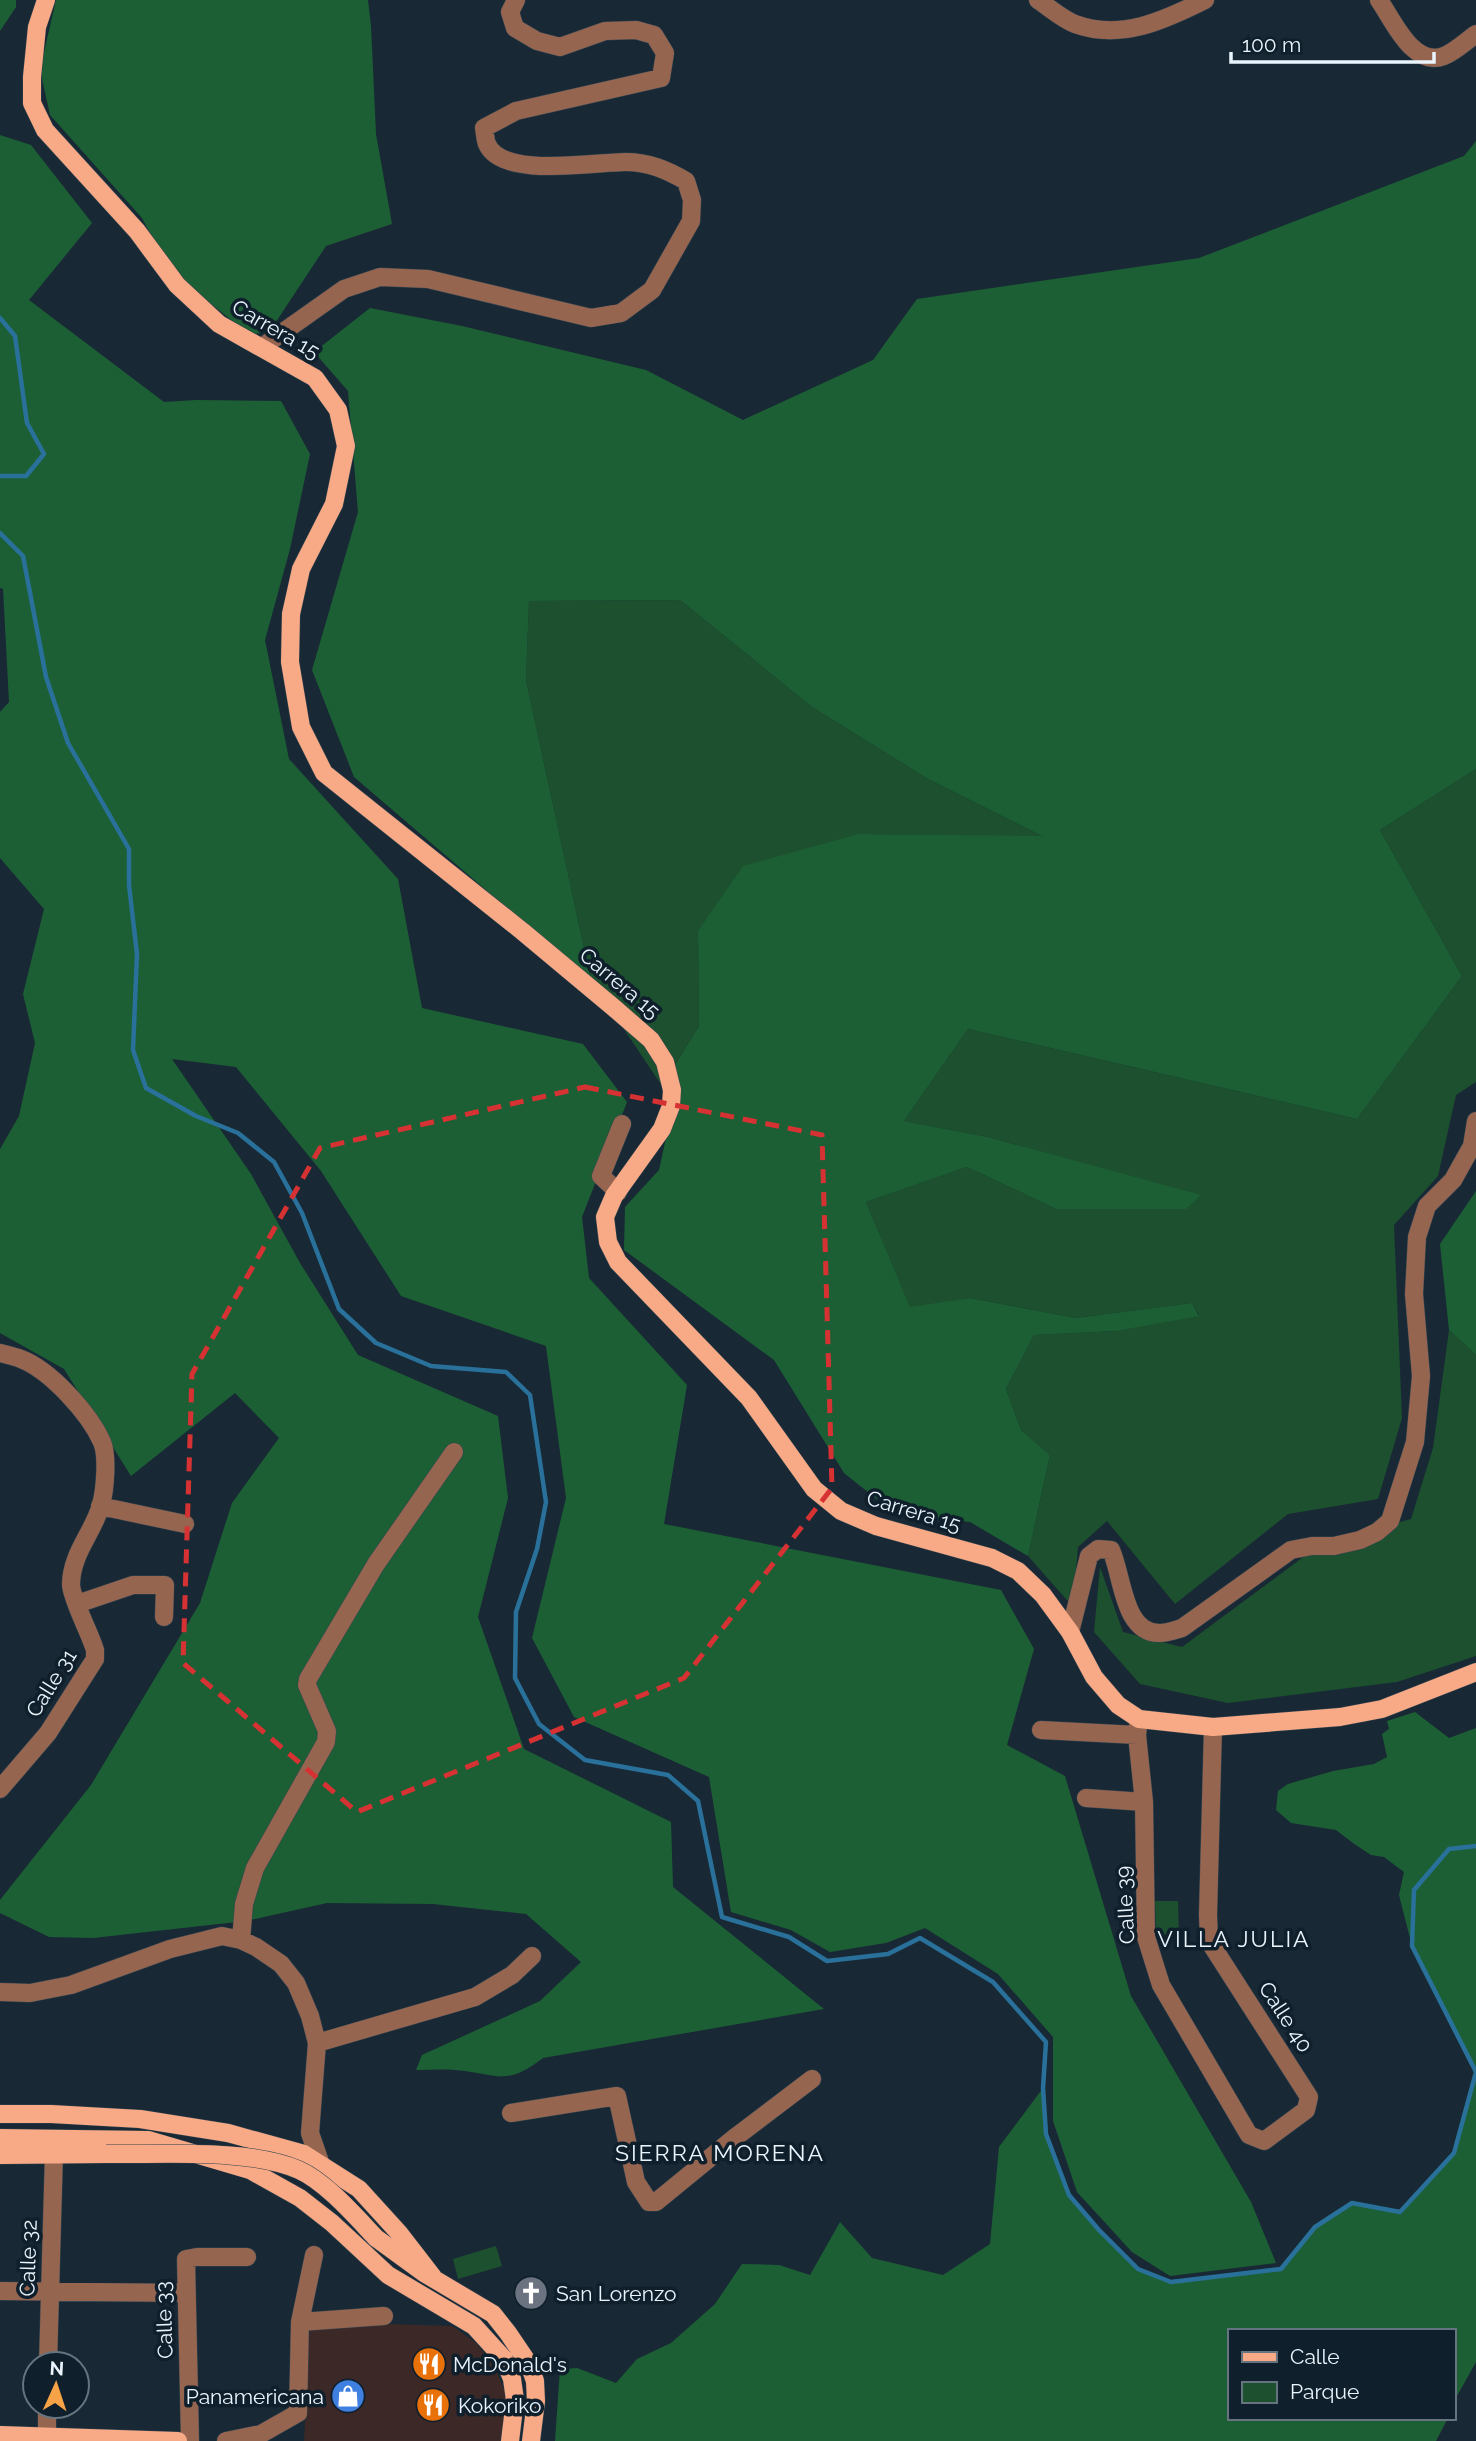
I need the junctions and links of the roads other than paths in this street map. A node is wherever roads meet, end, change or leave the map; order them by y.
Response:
1 (46, 0) edge
2 (516, 0) edge
3 (1038, 0) edge
4 (1205, 0) edge
5 (1379, 0) edge
6 (1476, 34) edge
7 (262, 346) junction
8 (1476, 1121) edge
9 (622, 1124) dead end
10 (618, 1192) junction
11 (0, 1353) edge
12 (454, 1451) dead end
13 (100, 1506) junction
14 (185, 1524) dead end
15 (77, 1604) junction
16 (164, 1617) dead end
17 (1070, 1632) junction
18 (1476, 1672) edge
19 (1138, 1727) junction
20 (1213, 1727) junction
21 (1041, 1730) dead end
22 (0, 1789) edge
23 (1086, 1798) dead end
24 (1144, 1802) junction
25 (241, 1940) junction
26 (532, 1956) dead end
27 (0, 1992) edge
28 (317, 2043) junction
29 (812, 2079) dead end
30 (510, 2113) dead end
31 (0, 2114) edge
32 (0, 2138) edge
33 (1258, 2141) joint
34 (54, 2153) junction
35 (0, 2155) edge
36 (320, 2162) junction
37 (314, 2255) dead end
38 (247, 2257) dead end
39 (433, 2277) junction
40 (0, 2291) edge
41 (49, 2292) junction
42 (185, 2293) junction
43 (384, 2316) dead end
44 (300, 2322) junction
45 (48, 2350) edge
46 (47, 2420) edge
47 (0, 2435) edge
48 (47, 2439) edge
49 (178, 2441) edge
50 (190, 2441) edge
51 (226, 2441) edge
52 (510, 2441) edge
53 (531, 2441) edge

1 - 7 main road, Carrera 15
2 - 7 street
3 - 4 street
5 - 6 street
7 - 10 main road, Carrera 15
8 - 17 street
9 - 10 street
10 - 17 main road, Carrera 15
11 - 13 street, Calle 31
12 - 25 street
13 - 14 street
13 - 15 street, Calle 31
15 - 16 street
15 - 22 street, Calle 31
17 - 19 main road, Carrera 15
18 - 20 main road
19 - 20 main road
19 - 21 street
19 - 24 street, Calle 39
20 - 33 street, Calle 40
23 - 24 street
24 - 33 street, Calle 39
25 - 27 street
25 - 28 street
26 - 28 street
28 - 36 street
29 - 30 street
31 - 36 main road
32 - 52 main road
34 - 35 main road
34 - 39 main road, bridge
34 - 41 street, Calle 32
36 - 39 main road
37 - 44 street
38 - 42 street, Calle 33
39 - 53 main road
40 - 41 street
41 - 42 street
41 - 45 street, Calle 32
42 - 50 street, Calle 33
43 - 44 street
44 - 51 street
46 - 48 street
47 - 48 main road
48 - 49 main road

